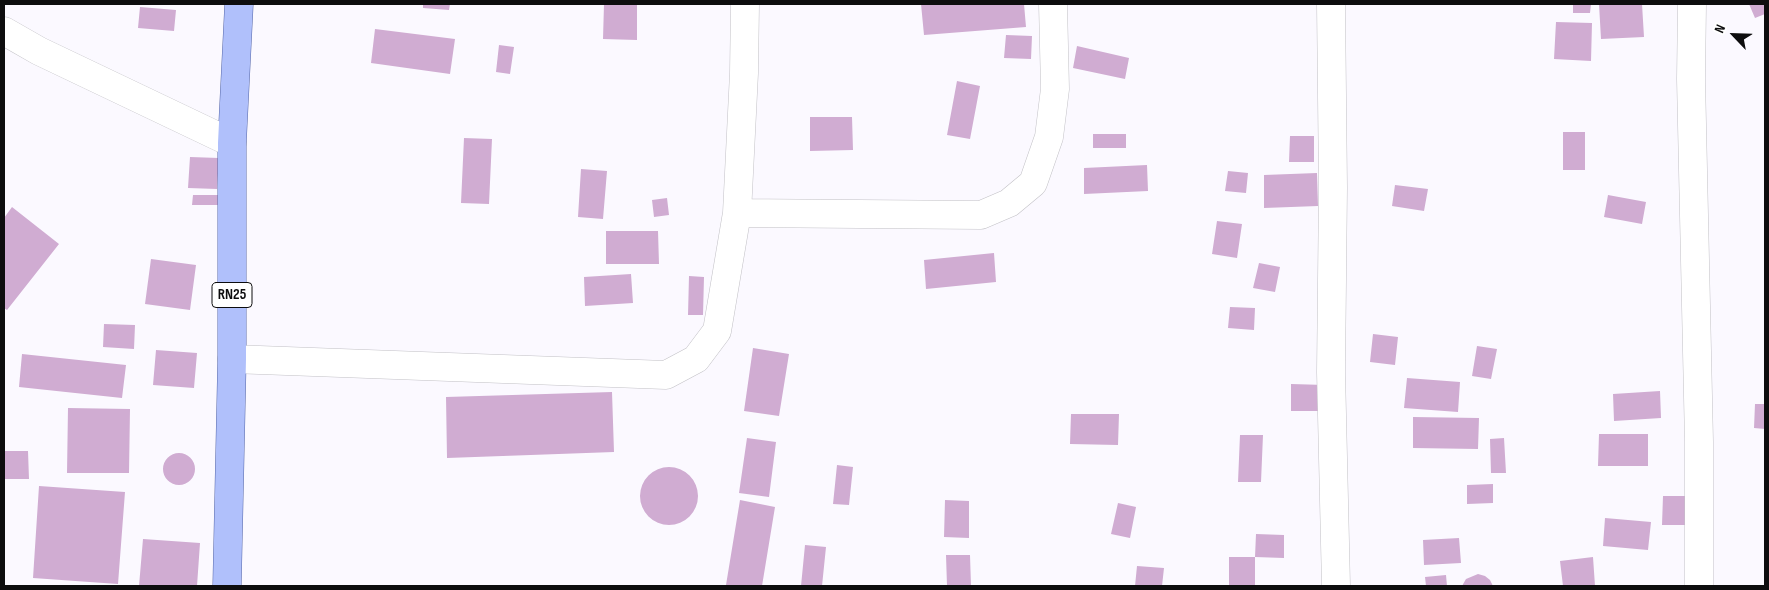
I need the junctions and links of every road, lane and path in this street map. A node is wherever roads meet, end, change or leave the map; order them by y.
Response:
1 (239, 4) edge
2 (745, 4) edge
3 (1053, 4) edge
4 (1330, 4) edge
5 (1692, 4) edge
6 (4, 32) edge
7 (232, 143) junction
8 (737, 213) junction
9 (232, 359) junction
10 (227, 586) edge
11 (1336, 586) edge
12 (1699, 586) edge

1 - 7 main road, RN25
2 - 8 street
3 - 8 street
4 - 11 street
5 - 12 street
6 - 7 street
7 - 9 main road, RN25
8 - 9 street
9 - 10 main road, RN25

